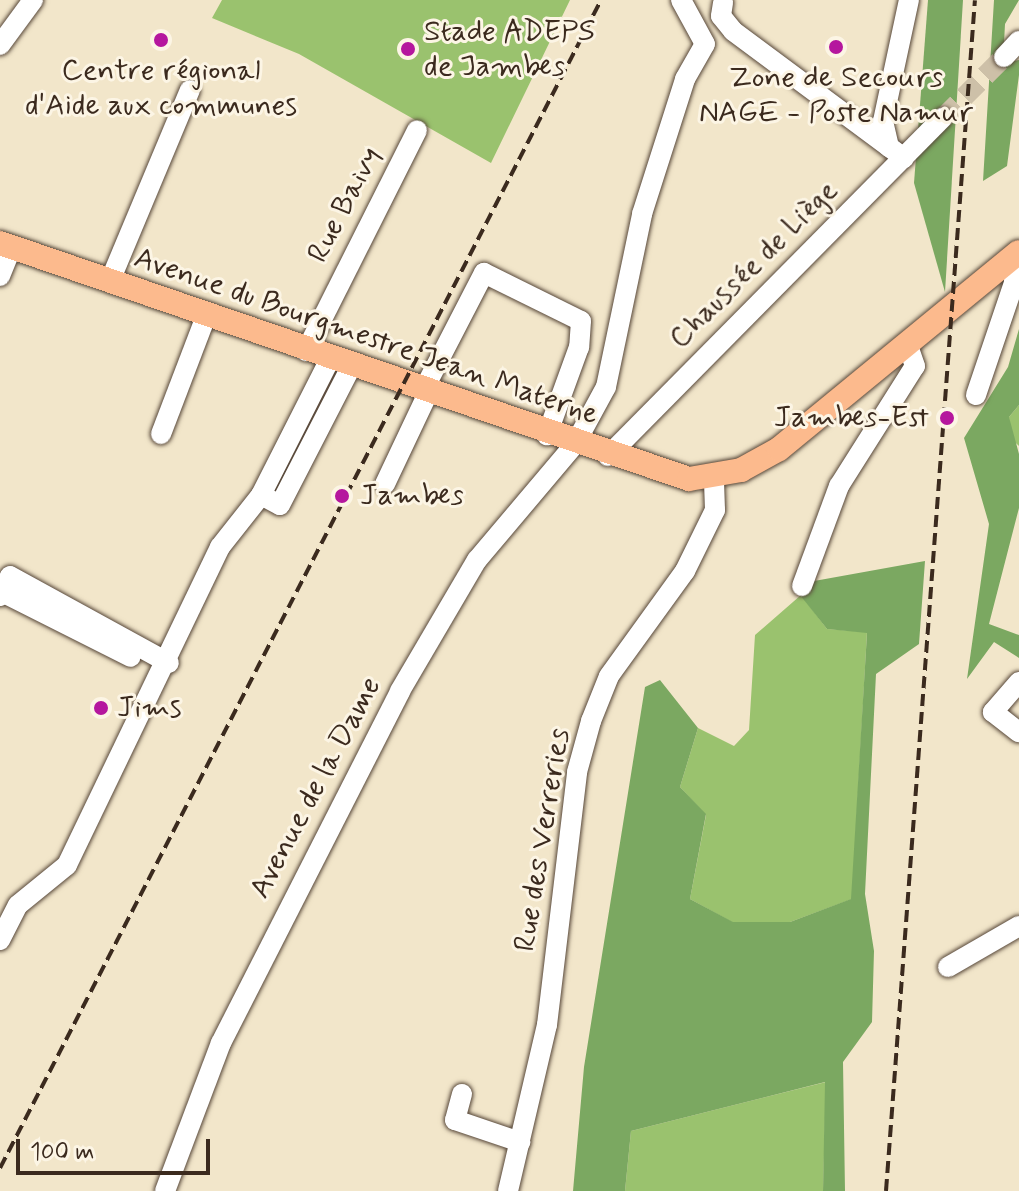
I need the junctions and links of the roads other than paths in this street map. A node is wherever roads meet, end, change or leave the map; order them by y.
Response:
1 (33, 0) edge
2 (681, 0) edge
3 (909, 0) edge
4 (723, 3) dead end
5 (702, 29) junction
6 (733, 31) junction
7 (1019, 41) edge
8 (0, 45) edge
9 (1004, 57) tunnel mouth
10 (190, 90) dead end
11 (943, 118) tunnel mouth
12 (417, 130) dead end
13 (897, 153) junction
14 (6, 245) edge
15 (1017, 254) edge
16 (0, 276) edge
17 (110, 281) junction
18 (206, 316) junction
19 (908, 346) junction
20 (306, 351) junction
21 (340, 363) junction
22 (426, 392) junction
23 (976, 395) dead end
24 (161, 434) dead end
25 (547, 435) junction
26 (575, 444) junction
27 (608, 456) junction
28 (714, 479) junction
29 (385, 484) dead end
30 (802, 586) dead end
31 (4, 588) edge
32 (167, 668) junction
33 (1019, 682) edge
34 (1019, 732) edge
35 (1019, 926) edge
36 (0, 940) edge
37 (948, 967) dead end
38 (462, 1094) dead end
39 (520, 1142) junction
40 (165, 1191) edge
41 (508, 1191) edge

1 - 8 street
2 - 5 street
3 - 13 street
4 - 6 street
5 - 6 street
5 - 26 street, Avenue de la Dame
6 - 13 street
7 - 9 street
10 - 17 street
11 - 13 street, Chaussée de Liège
12 - 20 street, Rue Baivy
13 - 27 street, Chaussée de Liège
14 - 16 street
14 - 17 main road, Avenue du Bourgmestre Jean Materne
15 - 19 main road
15 - 23 street
17 - 18 main road, Avenue du Bourgmestre Jean Materne
18 - 20 main road, Avenue du Bourgmestre Jean Materne
18 - 24 street
19 - 28 main road
19 - 30 street
20 - 21 main road, Avenue du Bourgmestre Jean Materne
21 - 22 main road, Avenue du Bourgmestre Jean Materne
21 - 32 street
22 - 25 main road, Avenue du Bourgmestre Jean Materne
22 - 25 street
22 - 29 street
25 - 26 main road, Avenue du Bourgmestre Jean Materne
26 - 27 main road, Avenue du Bourgmestre Jean Materne
26 - 40 street, Avenue de la Dame
27 - 28 main road, Avenue du Bourgmestre Jean Materne
28 - 39 street, Rue des Verreries
31 - 32 street
32 - 36 street
33 - 34 street
35 - 37 street
38 - 39 street
39 - 41 street, Rue des Verreries

